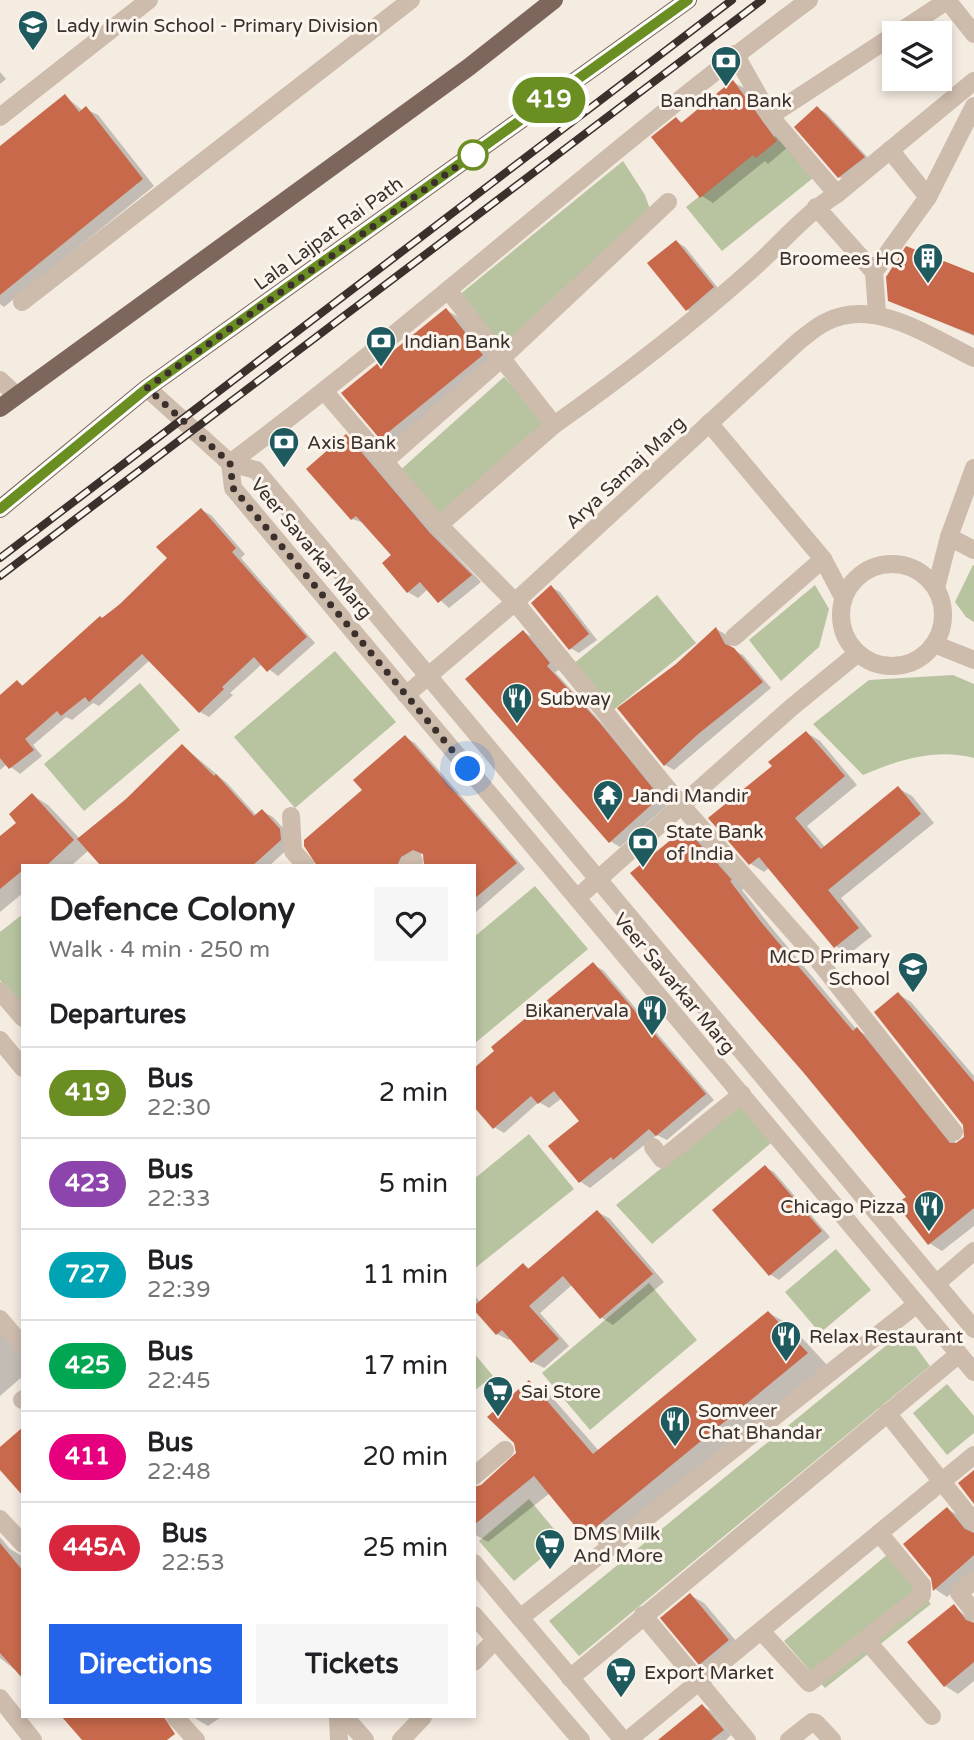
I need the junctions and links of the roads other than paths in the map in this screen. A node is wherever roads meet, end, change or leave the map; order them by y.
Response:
1 (149, 0) edge
2 (554, 0) edge
3 (688, 0) edge
4 (809, 0) edge
5 (948, 0) edge
6 (409, 1) edge
7 (916, 21) edge
8 (974, 34) edge
9 (882, 43) edge
10 (735, 54) junction
11 (974, 81) edge
12 (974, 106) edge
13 (770, 116) junction
14 (0, 117) edge
15 (890, 150) junction
16 (837, 194) junction
17 (928, 197) junction
18 (667, 202) dead end
19 (816, 207) junction
20 (874, 272) junction
21 (449, 290) junction
22 (22, 302) dead end
23 (877, 313) junction
24 (974, 358) edge
25 (500, 359) junction
26 (0, 380) edge
27 (147, 388) junction
28 (325, 392) junction
29 (16, 396) junction
30 (0, 408) edge
31 (709, 423) junction
32 (554, 425) junction
33 (385, 461) junction
34 (230, 463) junction
35 (974, 468) edge
36 (0, 509) edge
37 (439, 525) junction
38 (949, 537) junction
39 (974, 550) edge
40 (823, 558) junction
41 (936, 588) junction
42 (843, 597) junction
43 (515, 602) junction
44 (734, 637) dead end
45 (934, 644) junction
46 (858, 653) junction
47 (974, 660) edge
48 (428, 675) junction
49 (407, 695) junction
50 (681, 805) junction
51 (291, 816) dead end
52 (304, 864) edge
53 (599, 878) junction
54 (577, 898) junction
55 (0, 991) edge
56 (21, 1016) edge
57 (0, 1040) edge
58 (21, 1066) edge
59 (742, 1094) junction
60 (954, 1132) dead end
61 (653, 1147) dead end
62 (974, 1251) edge
63 (937, 1283) junction
64 (917, 1304) junction
65 (0, 1319) edge
66 (974, 1329) edge
67 (21, 1344) edge
68 (958, 1353) junction
69 (974, 1372) edge
70 (887, 1413) junction
71 (505, 1450) dead end
72 (974, 1455) edge
73 (476, 1474) edge
74 (940, 1483) junction
75 (0, 1519) edge
76 (974, 1522) edge
77 (879, 1533) junction
78 (21, 1543) edge
79 (476, 1565) edge
80 (974, 1580) edge
81 (974, 1612) edge
82 (643, 1615) junction
83 (476, 1617) edge
84 (520, 1618) junction
85 (761, 1631) junction
86 (495, 1640) junction
87 (866, 1640) junction
88 (476, 1660) edge
89 (569, 1678) junction
90 (699, 1682) junction
91 (0, 1699) edge
92 (932, 1716) dead end
93 (176, 1718) edge
94 (338, 1718) edge
95 (346, 1718) edge
96 (422, 1718) edge
97 (33, 1740) edge
98 (196, 1740) edge
99 (339, 1740) edge
100 (365, 1740) edge
101 (401, 1740) edge
102 (581, 1740) edge
103 (623, 1740) edge
104 (628, 1740) edge
105 (747, 1740) edge
106 (789, 1740) edge
107 (832, 1740) edge

1 - 14 street
2 - 29 main road
3 - 27 main road, Lala Lajpat Rai Path
4 - 10 street
5 - 7 street
5 - 8 street
6 - 22 street
9 - 13 street
10 - 13 street
10 - 21 street
11 - 15 street
12 - 17 street
13 - 16 street
15 - 16 street
15 - 17 street
16 - 19 street
17 - 20 street
18 - 25 street
19 - 20 street
19 - 32 street
20 - 23 street
21 - 25 street
21 - 28 street
23 - 24 street
23 - 31 street, Arya Samaj Marg
25 - 32 street
25 - 33 street
26 - 29 street
27 - 34 street
27 - 36 main road, Lala Lajpat Rai Path
28 - 33 street
28 - 34 street
29 - 30 main road
31 - 40 street
31 - 43 street, Arya Samaj Marg
32 - 37 street
33 - 37 street
34 - 48 street, Veer Savarkar Marg
34 - 49 street, Veer Savarkar Marg
35 - 38 street
37 - 43 street
38 - 39 street
38 - 41 street
40 - 42 street
40 - 44 street
41 - 42 street
41 - 45 street
42 - 46 street
43 - 48 street, Arya Samaj Marg
43 - 50 street
45 - 46 street
45 - 47 street
46 - 50 street
48 - 49 street, Arya Samaj Marg
48 - 53 street, Veer Savarkar Marg
49 - 54 street, Veer Savarkar Marg
50 - 53 street
50 - 60 street
51 - 52 street
53 - 54 street
53 - 63 street, Veer Savarkar Marg
54 - 59 street, Veer Savarkar Marg
55 - 56 street
57 - 58 street
59 - 61 street
59 - 64 street, Veer Savarkar Marg
62 - 63 street
63 - 66 street, Veer Savarkar Marg
64 - 68 street, Veer Savarkar Marg
64 - 84 street
65 - 67 street
68 - 69 street, Veer Savarkar Marg
68 - 70 street
70 - 74 street
70 - 82 street
71 - 73 street
72 - 74 street
74 - 76 street
74 - 77 street
75 - 78 street
77 - 85 street
77 - 87 street
79 - 84 street
80 - 81 street
82 - 89 street
82 - 90 street
83 - 86 street
84 - 89 street
85 - 87 street
85 - 90 street
86 - 88 street
86 - 102 street
87 - 92 street
89 - 103 street
90 - 104 street
90 - 105 street
91 - 97 street
93 - 98 street
94 - 99 street
95 - 100 street
96 - 101 street
106 - 107 street

